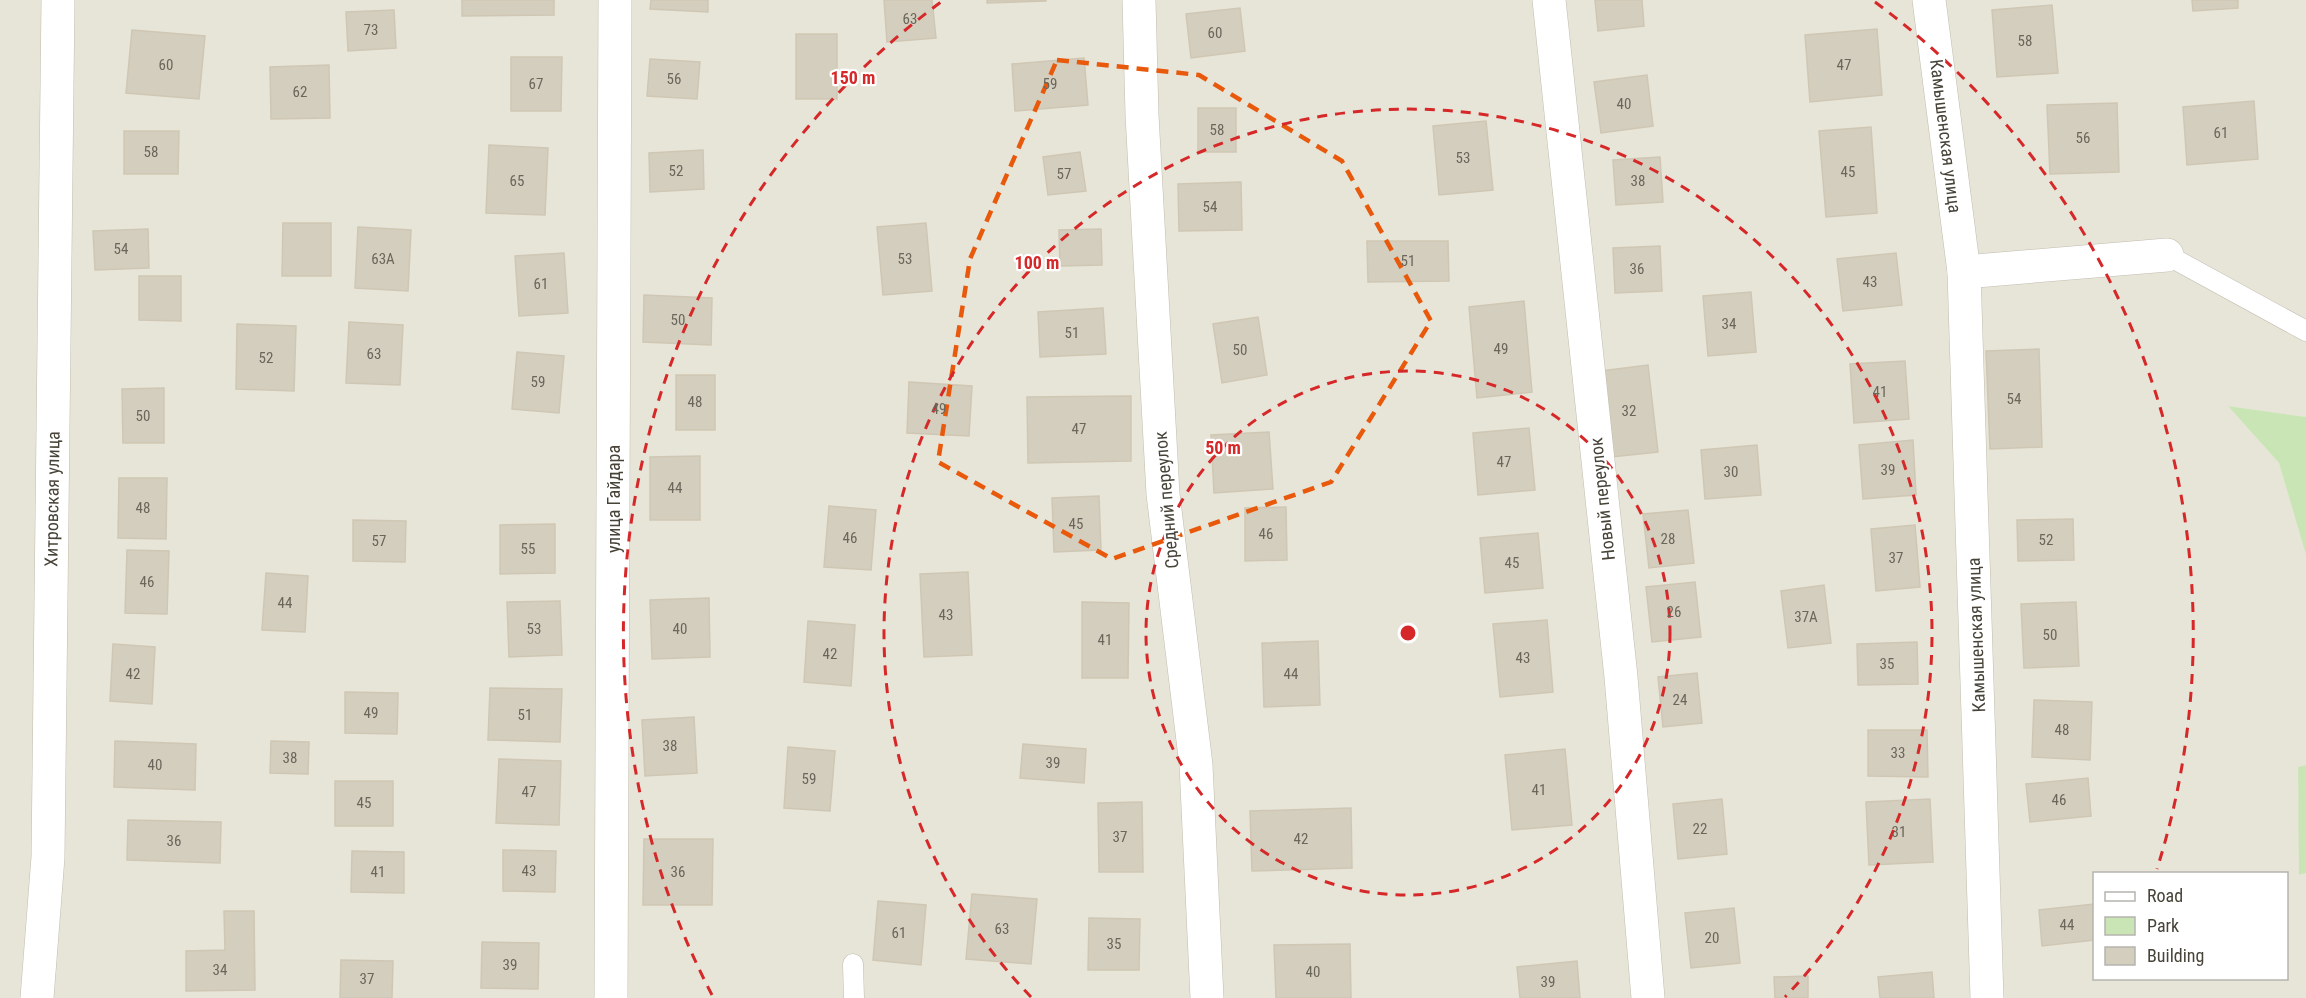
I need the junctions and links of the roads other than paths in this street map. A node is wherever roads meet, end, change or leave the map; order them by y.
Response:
1 (58, 0) edge
2 (615, 0) edge
3 (1139, 0) edge
4 (1549, 0) edge
5 (1929, 0) edge
6 (2167, 255) joint
7 (1964, 272) junction
8 (2306, 331) edge
9 (853, 964) dead end
10 (37, 998) edge
11 (611, 998) edge
12 (854, 998) edge
13 (1207, 998) edge
14 (1648, 998) edge
15 (1988, 998) edge

1 - 10 street, Хитровская улица
2 - 11 street, улица Гайдара
3 - 13 street, Средний переулок
4 - 14 street, Новый переулок
5 - 7 street, Камышенская улица
6 - 7 street
6 - 8 lane
7 - 15 street, Камышенская улица
9 - 12 lane

